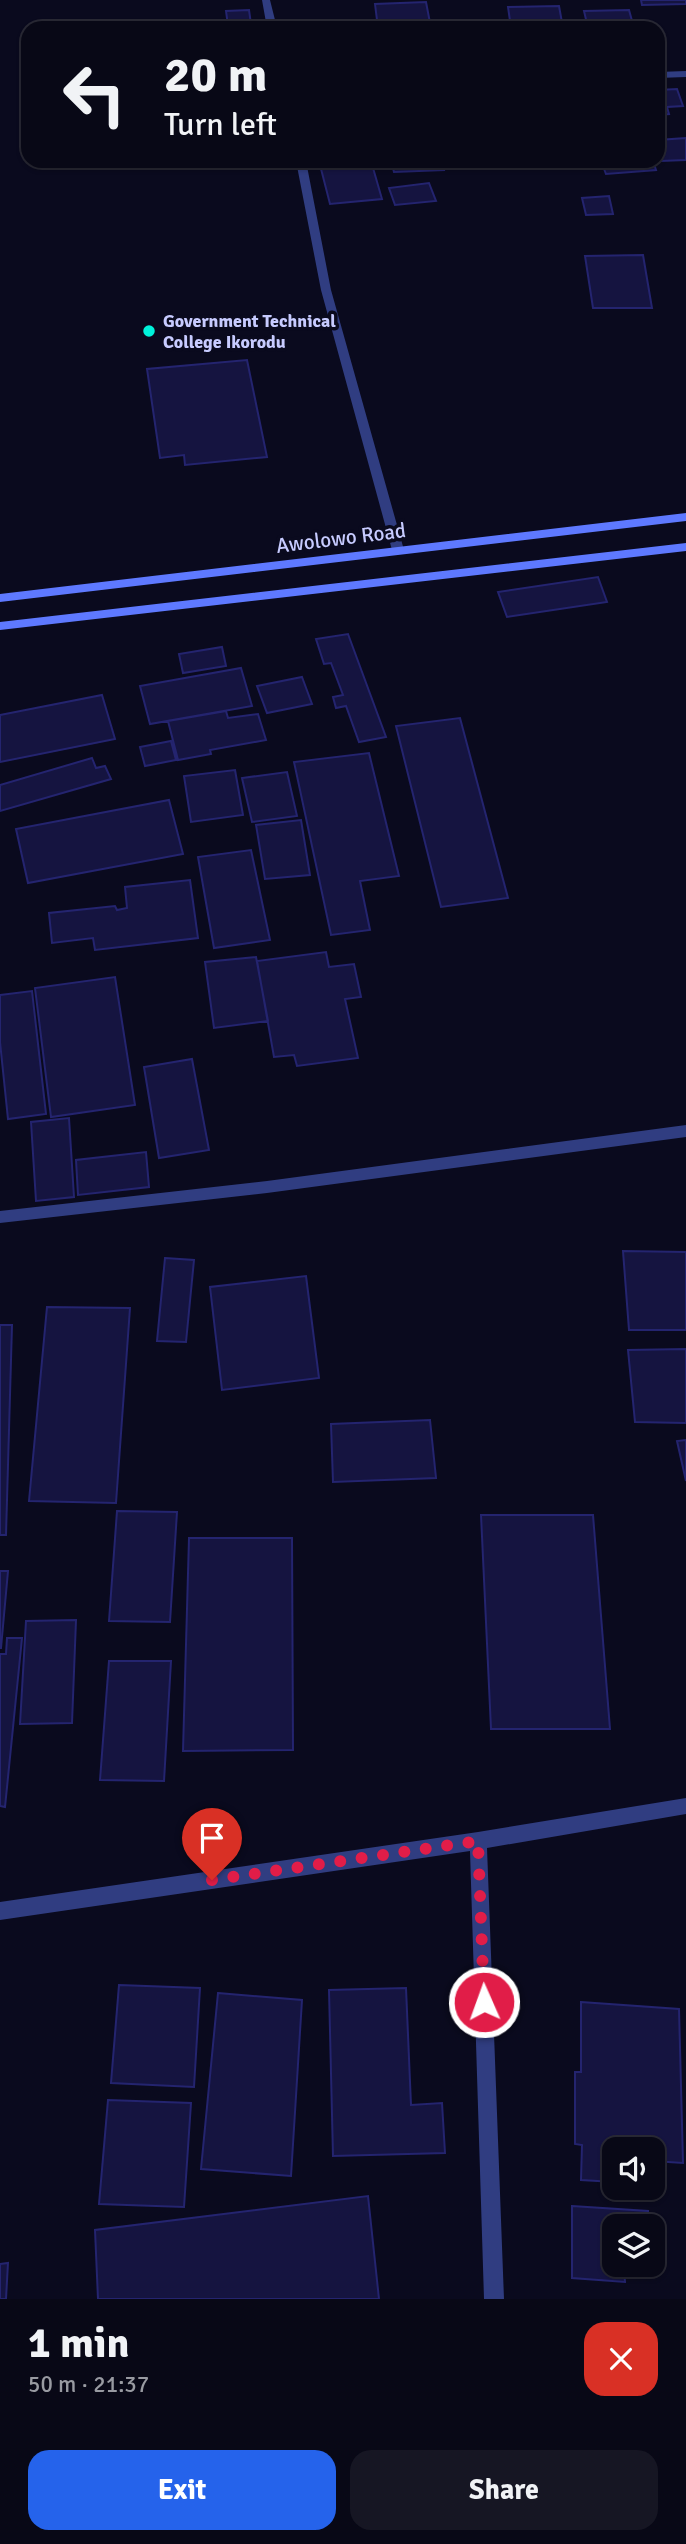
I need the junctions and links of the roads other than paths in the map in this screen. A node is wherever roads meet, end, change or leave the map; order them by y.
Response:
1 (267, 0) edge
2 (271, 21) edge
3 (686, 74) edge
4 (665, 75) edge
5 (303, 168) edge
6 (686, 517) edge
7 (686, 547) edge
8 (398, 550) junction
9 (0, 598) edge
10 (0, 626) edge
11 (686, 1131) edge
12 (0, 1217) edge
13 (686, 1806) edge
14 (478, 1841) junction
15 (0, 1911) edge
16 (494, 2299) edge

1 - 2 street
3 - 4 street
5 - 8 street
6 - 8 main road, Awolowo Road
7 - 10 main road
8 - 9 main road, Awolowo Road
11 - 12 street
13 - 14 street
14 - 15 street
14 - 16 street

